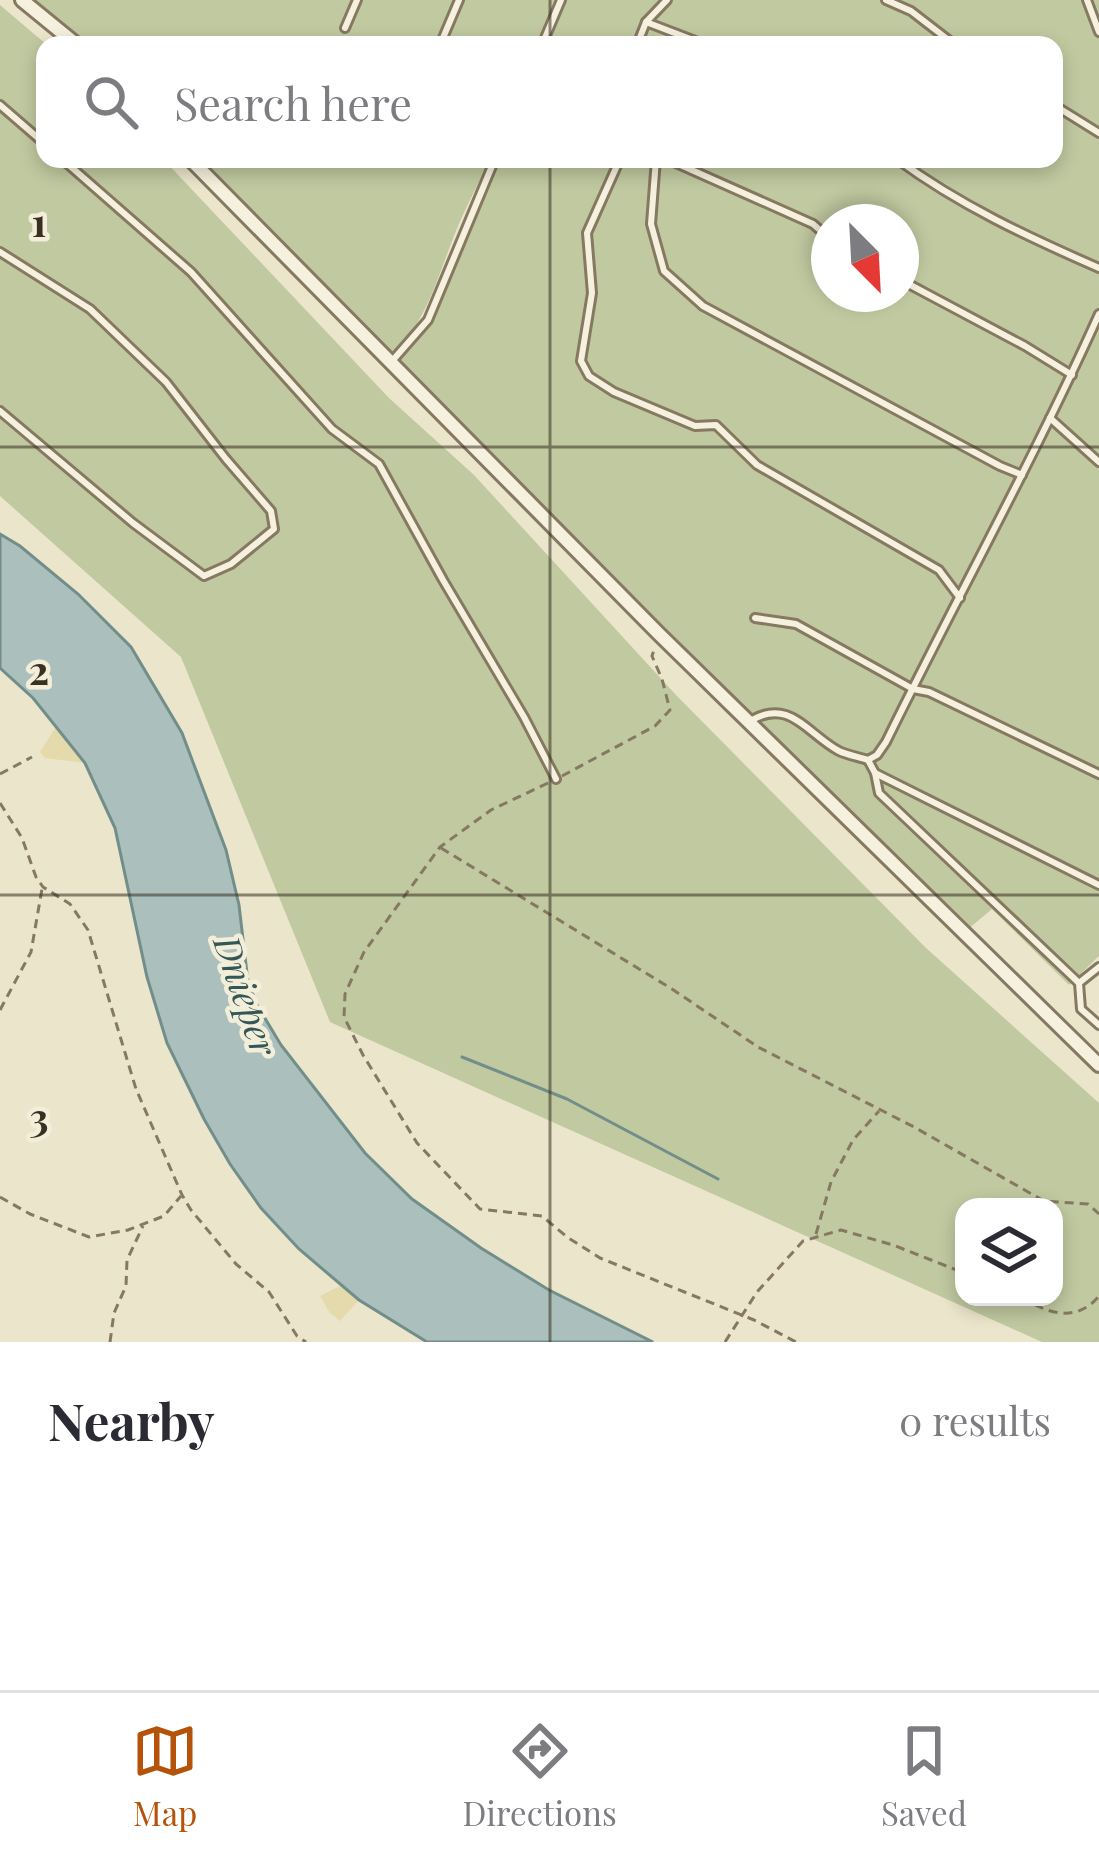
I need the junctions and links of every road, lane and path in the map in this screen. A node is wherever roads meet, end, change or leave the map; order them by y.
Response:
1 (22, 0) edge
2 (357, 0) edge
3 (459, 0) edge
4 (561, 0) edge
5 (667, 0) edge
6 (886, 0) edge
7 (1087, 0) edge
8 (646, 22) junction
9 (345, 28) dead end
10 (1099, 32) edge
11 (66, 36) edge
12 (444, 36) edge
13 (546, 36) edge
14 (641, 36) edge
15 (683, 36) edge
16 (943, 36) edge
17 (0, 105) edge
18 (1063, 111) edge
19 (1099, 133) edge
20 (36, 136) edge
21 (72, 168) edge
22 (199, 168) edge
23 (491, 168) edge
24 (616, 168) edge
25 (655, 168) edge
26 (687, 168) edge
27 (908, 168) edge
28 (811, 223) edge
29 (0, 251) edge
30 (1099, 268) edge
31 (919, 290) edge
32 (1099, 314) edge
33 (1091, 332) junction
34 (1099, 340) edge
35 (391, 363) junction
36 (1072, 375) junction
37 (0, 411) edge
38 (1050, 418) junction
39 (1099, 462) edge
40 (1022, 475) junction
41 (961, 598) junction
42 (755, 618) dead end
43 (658, 633) junction
44 (913, 689) junction
45 (748, 722) junction
46 (32, 757) dead end
47 (868, 760) junction
48 (875, 773) junction
49 (0, 774) edge
50 (1099, 774) edge
51 (556, 778) junction
52 (0, 803) edge
53 (440, 847) junction
54 (1099, 885) edge
55 (43, 887) junction
56 (1099, 967) edge
57 (1079, 983) junction
58 (0, 1010) edge
59 (1099, 1025) edge
60 (1099, 1065) edge
61 (880, 1109) junction
62 (182, 1195) junction
63 (0, 1197) edge
64 (1099, 1214) edge
65 (143, 1224) junction
66 (814, 1238) junction
67 (955, 1269) edge
68 (1099, 1296) edge
69 (1035, 1306) edge
70 (742, 1316) junction
71 (297, 1336) junction
72 (110, 1342) edge
73 (290, 1342) edge
74 (306, 1342) edge
75 (725, 1342) edge
76 (796, 1342) edge

1 - 11 street
2 - 9 lane
3 - 12 lane
4 - 13 lane
5 - 8 lane
6 - 16 lane
7 - 10 lane
8 - 14 lane
8 - 15 lane
17 - 20 lane
18 - 19 lane
21 - 51 lane
22 - 35 street
23 - 35 lane
24 - 41 lane
25 - 40 lane
26 - 28 lane
27 - 30 lane
29 - 37 lane
31 - 36 lane
32 - 33 lane
33 - 34 lane
33 - 36 lane
35 - 43 street
36 - 38 lane
38 - 39 lane
38 - 40 lane
40 - 41 lane
41 - 44 lane
42 - 44 lane
43 - 45 street
43 - 51 path
44 - 47 lane
44 - 50 lane
45 - 47 lane
45 - 60 street
46 - 49 path
47 - 48 lane
48 - 54 lane
48 - 57 lane
51 - 53 path
52 - 55 path
53 - 61 path
53 - 70 path
55 - 58 path
55 - 62 path
56 - 57 lane
57 - 59 lane
61 - 64 path
61 - 66 path
62 - 65 path
62 - 71 path
63 - 65 path
65 - 72 path
66 - 67 path
66 - 70 path
68 - 69 path
70 - 75 path
70 - 76 path
71 - 73 path
71 - 74 path

